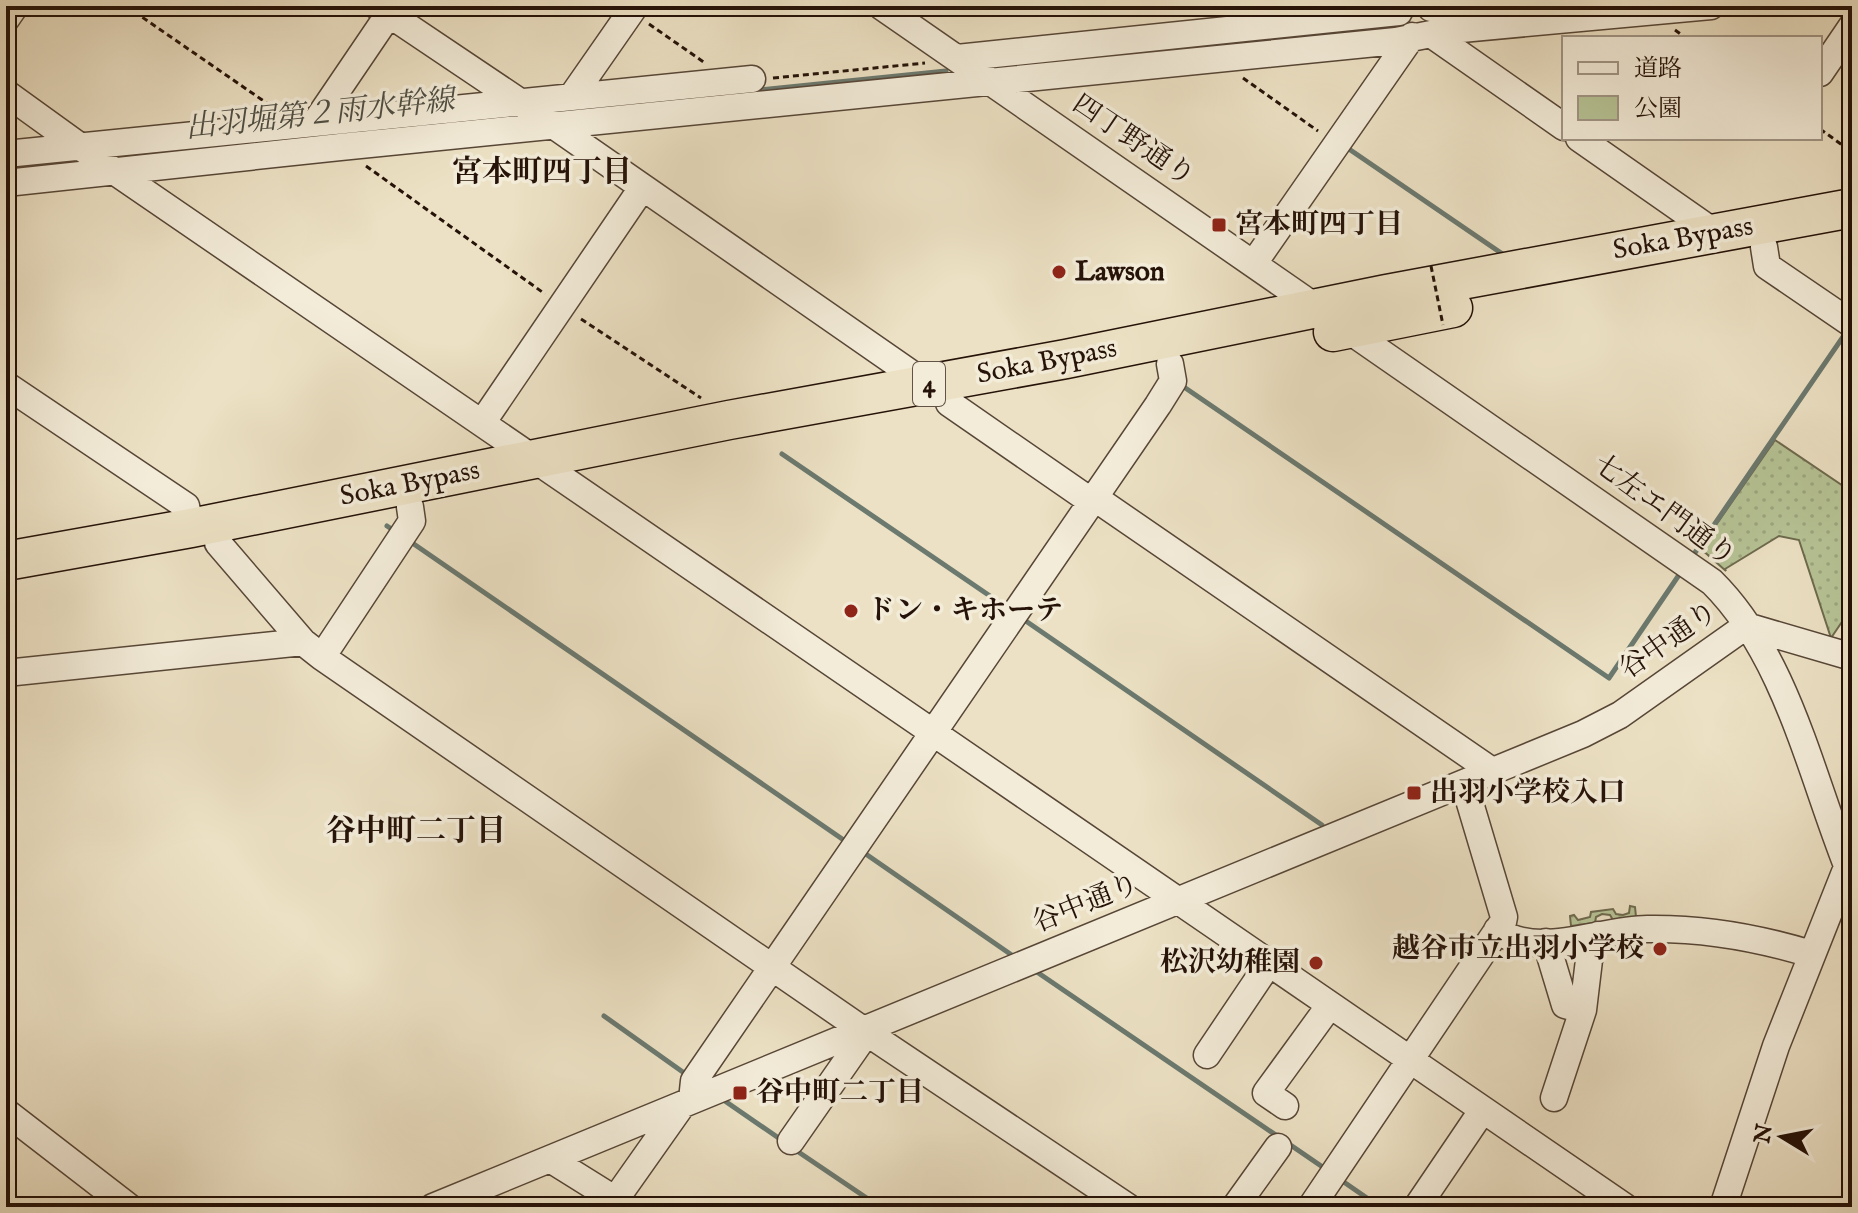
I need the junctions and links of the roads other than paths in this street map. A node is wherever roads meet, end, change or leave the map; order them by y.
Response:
1 (15, 6) edge
2 (881, 6) edge
3 (1433, 6) edge
4 (1454, 6) edge
5 (1711, 6) edge
6 (638, 7) edge
7 (1395, 9) edge
8 (383, 10) edge
9 (6, 19) edge
10 (1852, 26) edge
11 (1422, 35) junction
12 (958, 59) junction
13 (1822, 70) edge
14 (741, 80) road end
15 (990, 81) junction
16 (6, 93) edge
17 (582, 95) junction
18 (520, 102) junction
19 (306, 124) junction
20 (1562, 126) edge
21 (553, 127) junction
22 (1582, 140) edge
23 (82, 146) junction
24 (6, 154) edge
25 (114, 171) junction
26 (6, 183) edge
27 (642, 188) junction
28 (1852, 208) edge
29 (1852, 231) edge
30 (1715, 233) junction
31 (1764, 247) junction
32 (1254, 263) junction
33 (1335, 319) junction
34 (1852, 324) edge
35 (1170, 364) junction
36 (6, 385) edge
37 (938, 394) junction
38 (482, 423) junction
39 (547, 468) junction
40 (1094, 500) junction
41 (410, 507) junction
42 (204, 535) junction
43 (6, 561) edge
44 (6, 582) edge
45 (1746, 626) junction
46 (312, 649) junction
47 (1852, 657) edge
48 (6, 673) edge
49 (934, 734) junction
50 (1492, 771) junction
51 (1464, 783) junction
52 (1850, 866) edge
53 (1178, 901) junction
54 (1497, 930) junction
55 (1598, 935) junction
56 (1546, 942) junction
57 (1811, 954) junction
58 (1269, 963) junction
59 (773, 968) junction
60 (1330, 1005) junction
61 (1583, 1010) junction
62 (865, 1031) junction
63 (1207, 1055) dead end
64 (1410, 1060) junction
65 (1267, 1094) dead end
66 (1554, 1098) dead end
67 (687, 1102) junction
68 (1482, 1111) junction
69 (6, 1112) edge
70 (791, 1141) dead end
71 (1278, 1147) dead end
72 (550, 1159) junction
73 (617, 1204) edge
74 (441, 1206) edge
75 (129, 1207) edge
76 (1128, 1207) edge
77 (1235, 1207) edge
78 (1311, 1207) edge
79 (1417, 1207) edge
80 (1625, 1207) edge
81 (1723, 1207) edge

1 - 9 street
2 - 12 street, 四丁野通り
3 - 4 street
5 - 11 street
6 - 17 street
7 - 12 street
8 - 18 street
8 - 19 street
10 - 13 street
11 - 15 street
11 - 20 street
11 - 32 street
12 - 15 street, 四丁野通り
14 - 17 street
15 - 21 street
15 - 32 street, 四丁野通り
16 - 23 street
17 - 18 street
18 - 19 street
18 - 21 street
19 - 23 street
21 - 25 street
21 - 27 street
22 - 30 street
23 - 24 street
23 - 25 street
25 - 26 street
25 - 38 street
27 - 37 street
27 - 38 street
28 - 30 highway, Soka Bypass / 4
29 - 31 highway, Soka Bypass / 4
30 - 33 highway, Soka Bypass / 4
31 - 33 highway, Soka Bypass / 4
31 - 34 street
32 - 33 street, 四丁野通り
33 - 35 highway, Soka Bypass / 4
33 - 37 highway, Soka Bypass / 4
33 - 45 street, 七左エ門通り
35 - 37 highway, Soka Bypass / 4
35 - 40 street
36 - 42 street
37 - 39 highway, Soka Bypass / 4
37 - 40 street
38 - 39 street
39 - 41 highway, Soka Bypass / 4
39 - 42 highway, Soka Bypass / 4
39 - 49 street
40 - 49 street
40 - 50 street
41 - 42 highway, Soka Bypass / 4
41 - 46 street
42 - 43 highway, Soka Bypass / 4
42 - 44 highway, Soka Bypass / 4
42 - 46 street
45 - 47 street
45 - 50 street, 谷中通り
45 - 52 street, 七左エ門通り
46 - 48 street
46 - 59 street
49 - 53 street
49 - 59 street
50 - 51 street, 谷中通り
51 - 53 street, 谷中通り
51 - 54 street
52 - 57 street
53 - 58 street
53 - 62 street, 谷中通り
54 - 56 street
54 - 64 street
55 - 56 street
55 - 57 street
55 - 61 street
56 - 61 street
57 - 81 street
58 - 60 street
58 - 63 street
59 - 62 street
59 - 67 street
60 - 64 street
60 - 65 street
61 - 66 street
62 - 67 street, 谷中通り
62 - 70 street
62 - 76 street
64 - 68 street
64 - 78 street
67 - 72 street, 谷中通り
67 - 73 street
68 - 79 street
68 - 80 street
69 - 75 street
71 - 77 street
72 - 73 street
72 - 74 street, 谷中通り

